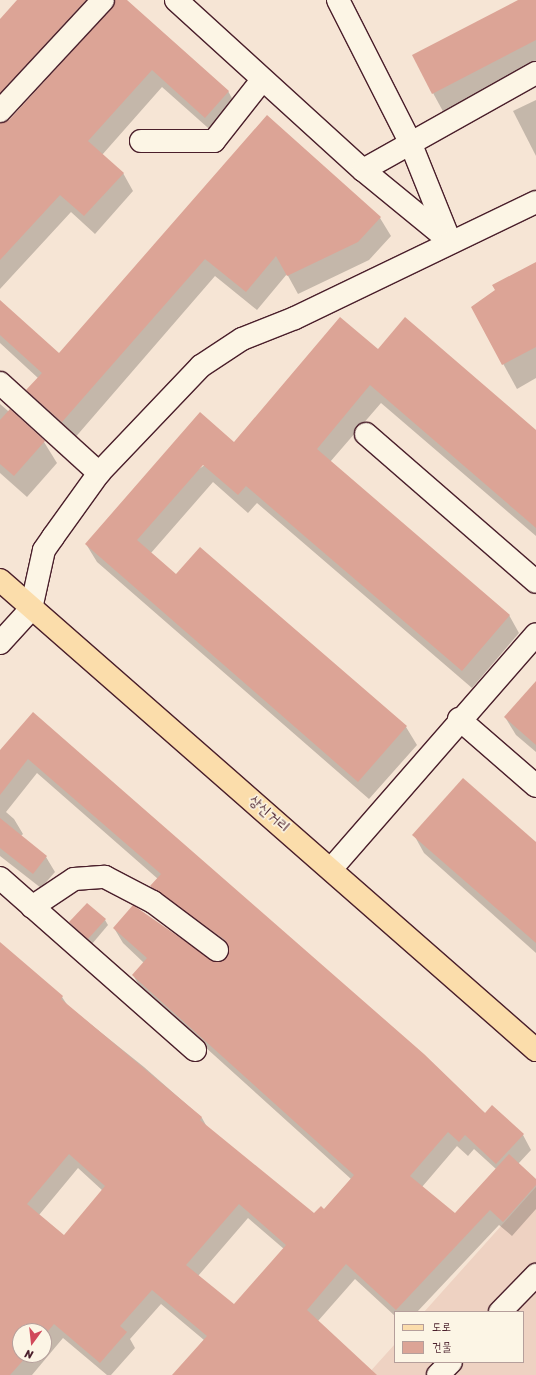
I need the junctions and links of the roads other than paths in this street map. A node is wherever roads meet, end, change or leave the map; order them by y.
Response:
1 (104, 0) edge
2 (176, 0) edge
3 (338, 0) edge
4 (536, 73) edge
5 (262, 80) junction
6 (0, 111) edge
7 (141, 141) dead end
8 (410, 142) junction
9 (363, 170) junction
10 (536, 202) edge
11 (451, 242) junction
12 (0, 383) edge
13 (366, 434) dead end
14 (99, 473) junction
15 (0, 580) edge
16 (536, 582) edge
17 (31, 609) junction
18 (536, 634) edge
19 (0, 643) edge
20 (459, 719) junction
21 (536, 786) edge
22 (332, 868) junction
23 (0, 878) edge
24 (32, 907) junction
25 (217, 950) dead end
26 (195, 1050) dead end
27 (536, 1050) edge
28 (536, 1275) edge
29 (501, 1311) edge
30 (450, 1363) edge
31 (438, 1375) edge

1 - 6 street
2 - 5 street
3 - 8 street
4 - 8 street
5 - 7 street
5 - 9 street
8 - 9 street
8 - 11 street
9 - 11 street
10 - 11 street
11 - 14 street
12 - 14 street
13 - 16 street
14 - 17 street
15 - 17 main road, 상신거리
17 - 19 street
17 - 22 main road, 상신거리
18 - 20 street
20 - 21 street
20 - 22 street
22 - 27 main road, 상신거리
23 - 24 street
24 - 25 street
24 - 26 street
28 - 29 street
30 - 31 street

